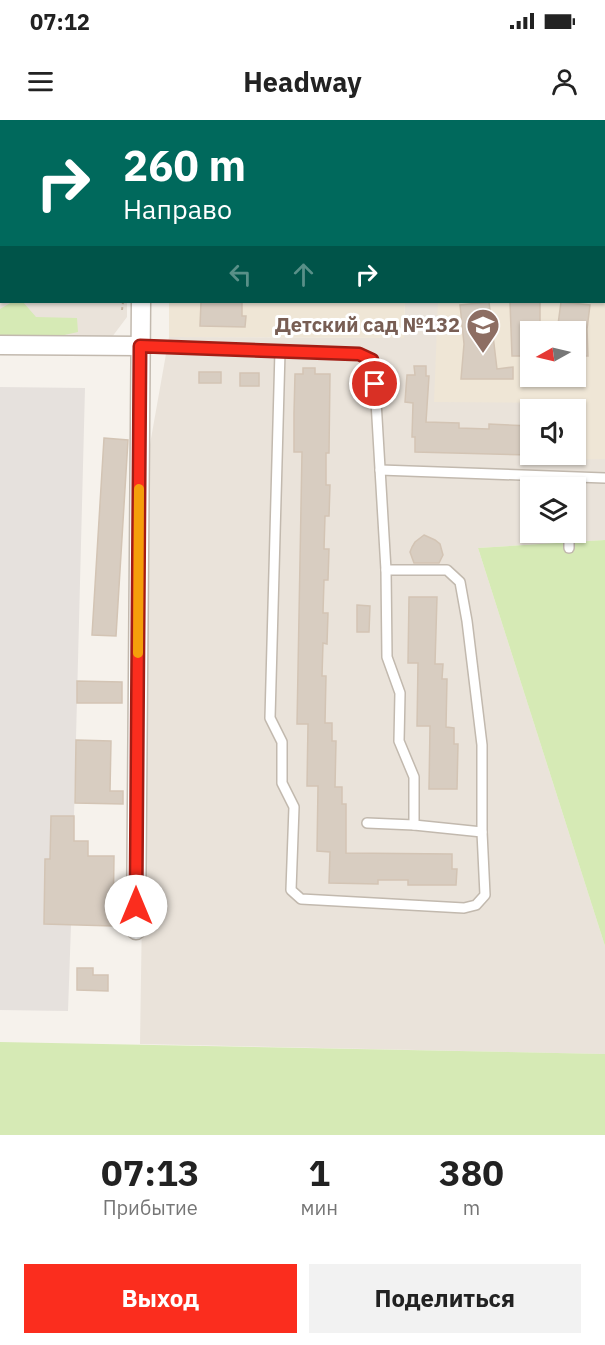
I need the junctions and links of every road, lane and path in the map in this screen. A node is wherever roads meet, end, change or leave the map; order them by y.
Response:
1 (123, 303) edge
2 (141, 303) edge
3 (122, 310) dead end
4 (0, 345) edge
5 (140, 346) junction
6 (280, 351) junction
7 (380, 470) junction
8 (568, 477) edge
9 (586, 477) edge
10 (605, 478) edge
11 (569, 543) edge
12 (569, 548) dead end
13 (386, 570) junction
14 (367, 823) dead end
15 (414, 825) junction
16 (483, 832) junction
17 (136, 930) dead end

1 - 3 path
2 - 5 street
4 - 5 street
5 - 6 lane
5 - 17 street
6 - 7 lane
6 - 16 lane
7 - 8 lane
7 - 13 lane
9 - 10 lane
11 - 12 lane
13 - 15 lane
13 - 16 lane
14 - 15 lane
15 - 16 lane

